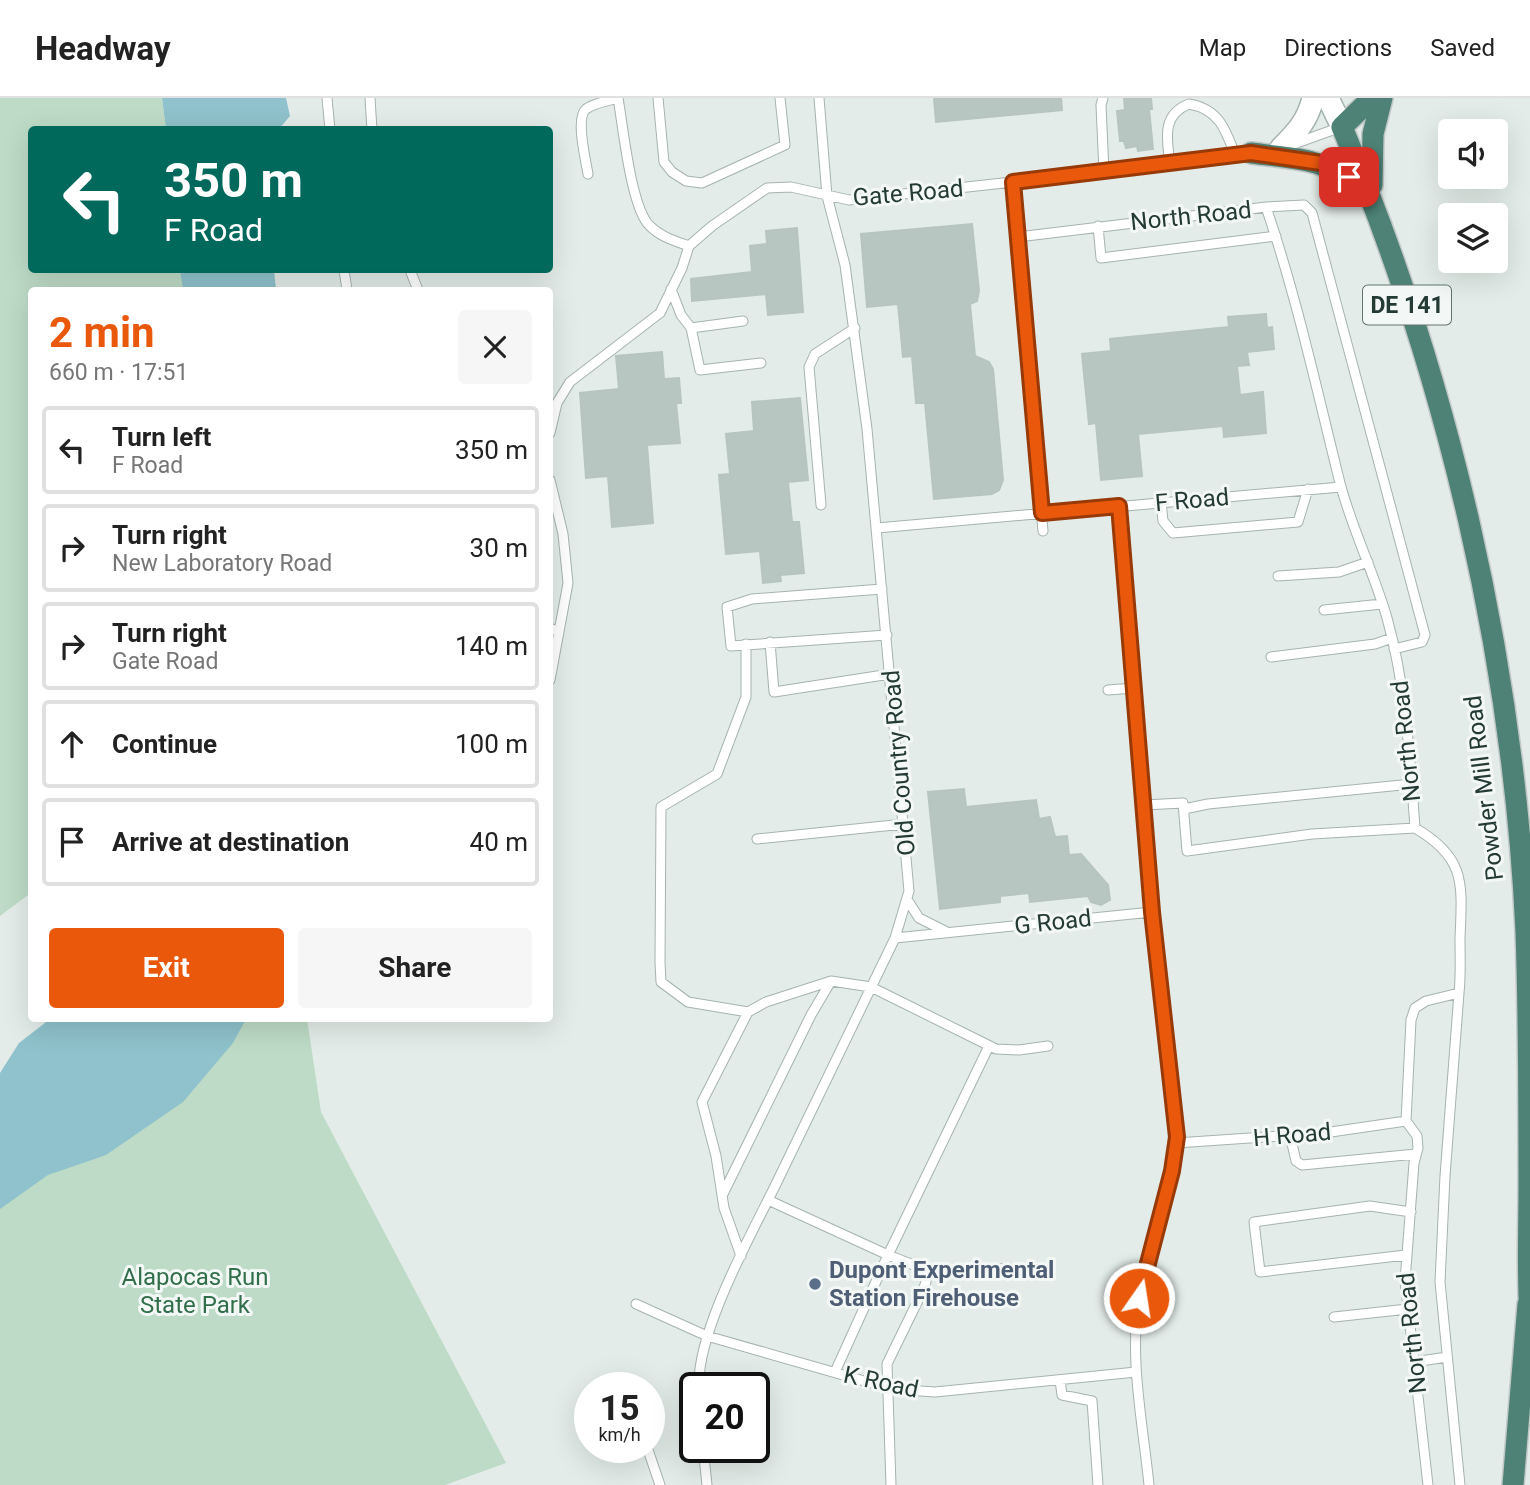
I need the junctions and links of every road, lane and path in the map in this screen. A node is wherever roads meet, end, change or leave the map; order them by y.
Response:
1 (327, 98) edge
2 (370, 98) edge
3 (618, 98) edge
4 (659, 98) edge
5 (780, 98) edge
6 (819, 98) edge
7 (1103, 98) edge
8 (1313, 98) edge
9 (1328, 98) edge
10 (1372, 98) edge
11 (1382, 98) edge
12 (1189, 101) edge
13 (330, 126) edge
14 (372, 126) edge
15 (1342, 127) junction
16 (1281, 148) junction
17 (1243, 154) junction
18 (1170, 164) junction
19 (1104, 172) junction
20 (588, 174) dead end
21 (1013, 182) junction
22 (827, 196) junction
23 (1372, 197) junction
24 (1266, 207) junction
25 (1098, 226) junction
26 (1276, 236) junction
27 (1018, 237) junction
28 (689, 246) junction
29 (671, 289) junction
30 (743, 320) dead end
31 (691, 328) junction
32 (855, 328) junction
33 (761, 363) dead end
34 (553, 420) edge
35 (1341, 487) junction
36 (1308, 489) junction
37 (553, 492) edge
38 (1161, 502) junction
39 (821, 505) dead end
40 (1119, 506) junction
41 (1042, 513) junction
42 (877, 528) junction
43 (1044, 531) dead end
44 (1368, 562) junction
45 (1279, 576) dead end
46 (882, 589) junction
47 (1382, 604) junction
48 (1324, 610) dead end
49 (553, 629) edge
50 (559, 632) junction
51 (887, 635) junction
52 (1392, 638) junction
53 (770, 642) junction
54 (746, 644) junction
55 (1394, 649) junction
56 (1270, 657) dead end
57 (553, 664) edge
58 (890, 674) junction
59 (1134, 688) junction
60 (1108, 690) dead end
61 (1412, 785) junction
62 (1144, 805) junction
63 (1184, 809) junction
64 (904, 824) junction
65 (1415, 828) junction
66 (757, 839) dead end
67 (908, 901) junction
68 (1152, 912) junction
69 (953, 932) junction
70 (895, 938) junction
71 (831, 981) junction
72 (871, 987) junction
73 (1459, 993) junction
74 (748, 1012) junction
75 (989, 1046) junction
76 (1048, 1046) dead end
77 (1406, 1121) junction
78 (1290, 1135) junction
79 (1176, 1143) junction
80 (1416, 1154) junction
81 (722, 1196) junction
82 (768, 1200) junction
83 (1411, 1212) junction
84 (888, 1255) junction
85 (1406, 1255) junction
86 (741, 1256) junction
87 (1010, 1268) dead end
88 (929, 1271) junction
89 (636, 1304) dead end
90 (1529, 1307) edge
91 (1408, 1309) junction
92 (1334, 1317) dead end
93 (707, 1336) junction
94 (1447, 1357) junction
95 (1414, 1362) junction
96 (698, 1372) edge
97 (835, 1372) junction
98 (1136, 1372) junction
99 (1060, 1380) junction
100 (886, 1387) junction
101 (652, 1463) edge
102 (705, 1463) edge
103 (660, 1485) edge
104 (707, 1485) edge
105 (891, 1485) edge
106 (1098, 1485) edge
107 (1149, 1485) edge
108 (1428, 1485) edge
109 (1460, 1485) edge
110 (1513, 1485) edge

1 - 13 lane
2 - 14 lane
3 - 20 lane
3 - 28 lane
4 - 5 lane
6 - 22 lane, Old Country Road
7 - 19 lane
8 - 16 street
9 - 15 street
10 - 15 highway
11 - 23 highway, DE 141
12 - 17 lane
12 - 18 lane
15 - 16 lane, Gate Road
15 - 23 highway, Powder Mill Road / DE 141
16 - 17 lane, Gate Road
17 - 18 lane, Gate Road
17 - 23 highway
18 - 19 lane, Gate Road
19 - 21 lane, Gate Road
21 - 22 lane, Gate Road
21 - 27 lane
22 - 28 lane, Gate Road
22 - 32 lane, Old Country Road
23 - 90 highway, Powder Mill Road / DE 141
24 - 25 lane, North Road
24 - 26 lane, North Road
24 - 55 lane
25 - 26 lane
25 - 27 lane, North Road
26 - 35 lane, North Road
27 - 41 lane
28 - 29 lane, Gate Road
29 - 31 lane
29 - 34 lane, Gate Road
30 - 31 lane
31 - 33 lane
32 - 39 lane
32 - 42 lane, Old Country Road
35 - 36 lane, F Road
35 - 44 lane, North Road
36 - 38 lane, F Road
36 - 38 lane
37 - 50 lane
38 - 40 lane, F Road
40 - 41 lane, F Road
40 - 59 lane
41 - 42 lane, F Road
41 - 43 lane
42 - 46 lane, Old Country Road
44 - 45 lane
44 - 47 lane, North Road
46 - 51 lane, Old Country Road
46 - 54 lane
47 - 48 lane
47 - 52 lane, North Road
49 - 50 lane
50 - 57 lane
51 - 53 lane
51 - 58 lane, Old Country Road
52 - 55 lane, North Road
52 - 56 lane
53 - 54 lane
53 - 58 lane
54 - 74 lane
55 - 61 lane, North Road
58 - 64 lane, Old Country Road
59 - 60 lane
59 - 62 lane
61 - 63 lane
61 - 65 lane, North Road
62 - 63 lane
62 - 68 lane
63 - 65 lane
64 - 66 lane
64 - 67 lane, Old Country Road
65 - 73 lane, North Road
67 - 69 lane
67 - 70 lane, Old Country Road
68 - 69 lane, G Road
68 - 79 lane
69 - 70 lane, G Road
70 - 72 lane, Old Country Road
71 - 72 lane
71 - 74 lane
71 - 81 lane
72 - 75 lane
72 - 82 lane, Old Country Road
73 - 77 lane, North Road
73 - 94 lane
74 - 81 lane
75 - 76 lane
75 - 84 lane
77 - 78 lane, H Road
77 - 80 lane, North Road
78 - 79 lane, H Road
78 - 80 lane
79 - 98 lane
80 - 83 lane, North Road
81 - 86 lane
82 - 84 lane
82 - 86 lane, Old Country Road
83 - 85 lane, North Road
83 - 85 lane
84 - 88 lane
84 - 97 lane
85 - 91 lane, North Road
86 - 93 lane, Old Country Road
87 - 88 lane
88 - 100 lane
89 - 93 lane, K Road
90 - 110 highway, Powder Mill Road / DE 141
91 - 92 lane
91 - 95 lane, North Road
93 - 96 lane, Old Country Road
93 - 97 lane, K Road
94 - 95 lane
94 - 109 lane
95 - 108 lane, North Road
97 - 100 lane, K Road
98 - 99 lane, K Road
98 - 107 lane
99 - 100 lane, K Road
99 - 106 lane
100 - 105 lane
101 - 103 lane
102 - 104 lane

